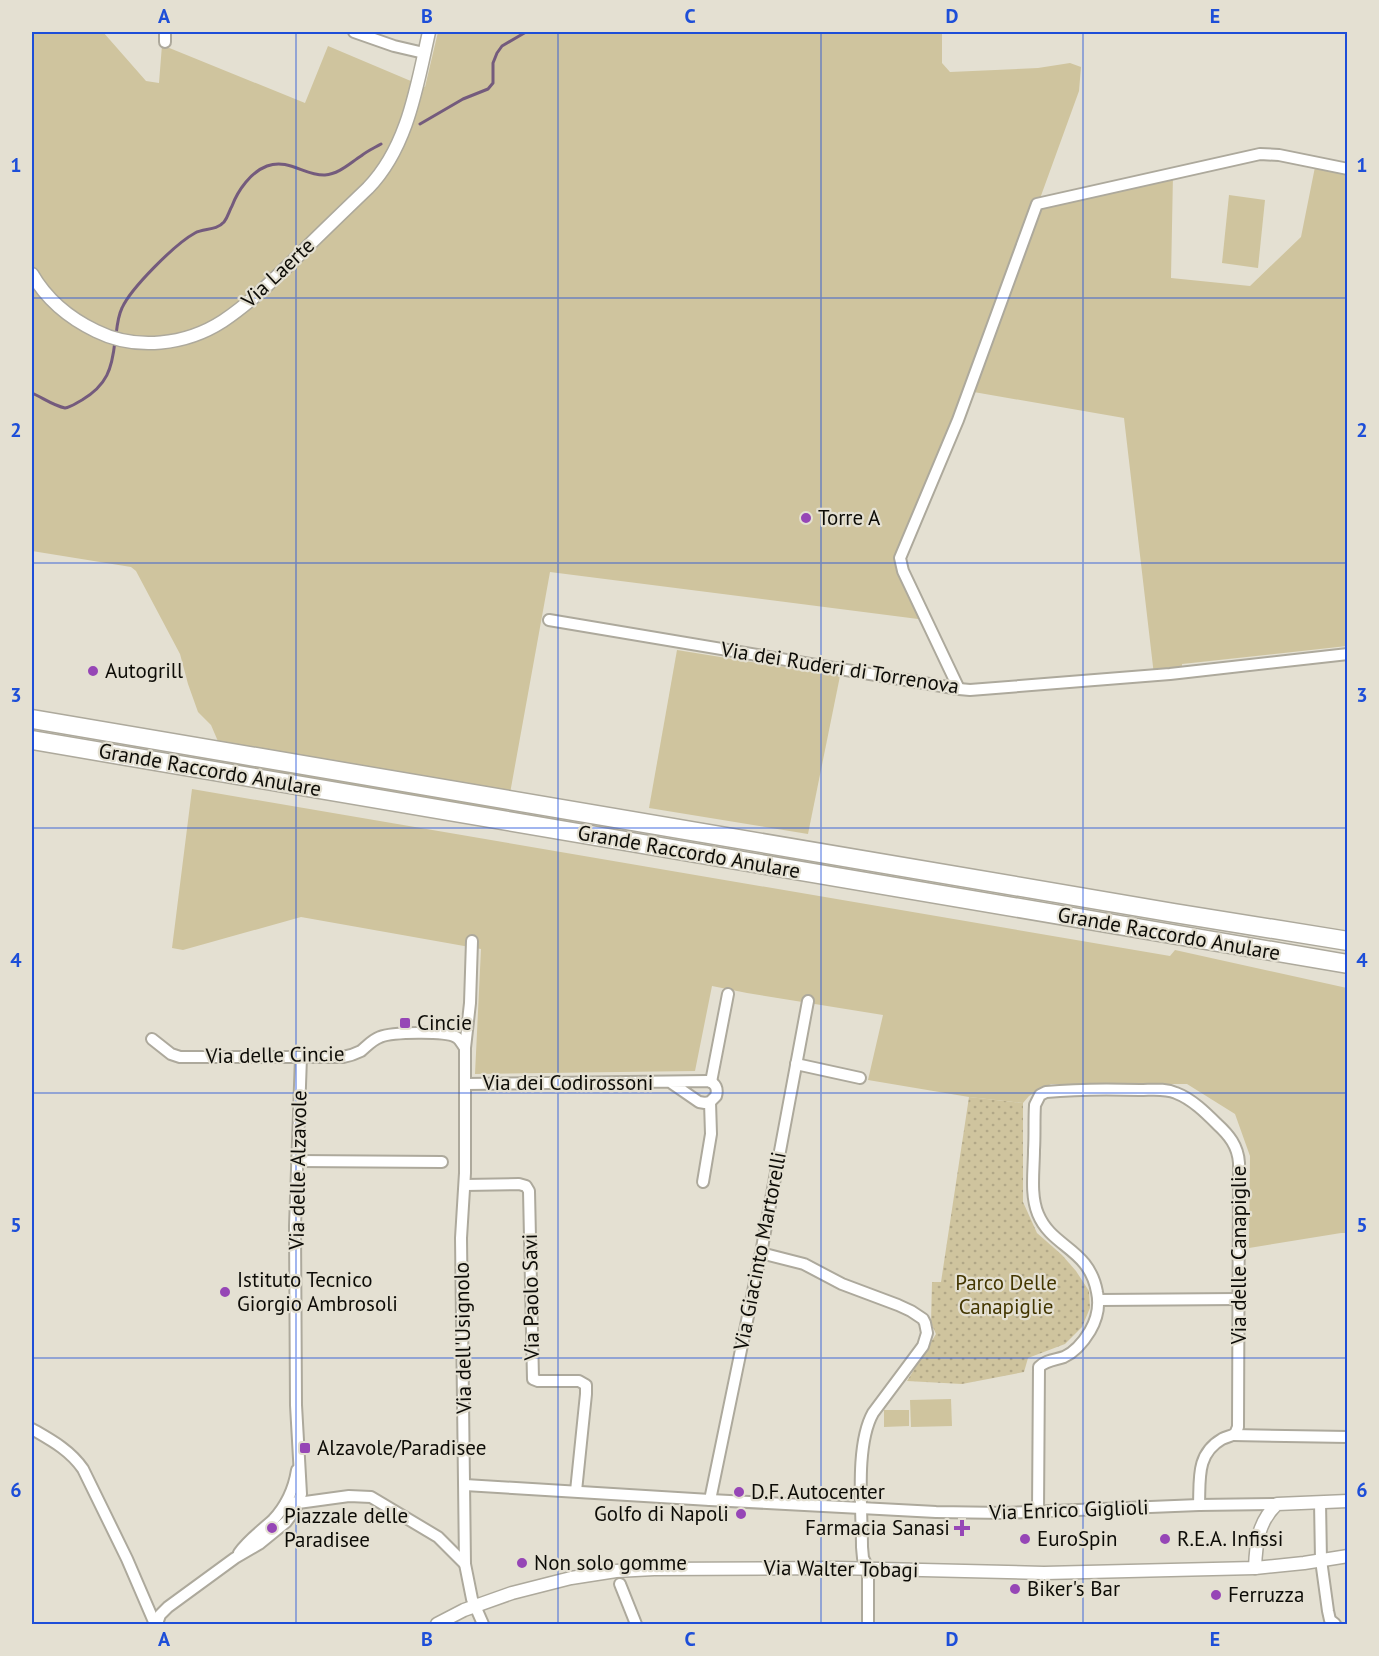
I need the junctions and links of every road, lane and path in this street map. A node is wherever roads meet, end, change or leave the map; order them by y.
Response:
1 (354, 32) edge
2 (429, 32) edge
3 (424, 53) junction
4 (1347, 169) edge
5 (32, 274) edge
6 (549, 620) dead end
7 (1347, 654) edge
8 (958, 689) junction
9 (32, 719) edge
10 (32, 740) edge
11 (1343, 939) edge
12 (472, 940) dead end
13 (1347, 964) edge
14 (728, 994) dead end
15 (808, 1001) dead end
16 (152, 1039) dead end
17 (465, 1048) junction
18 (301, 1057) junction
19 (796, 1064) junction
20 (861, 1078) dead end
21 (670, 1082) junction
22 (711, 1082) junction
23 (465, 1084) junction
24 (710, 1102) junction
25 (297, 1161) junction
26 (442, 1162) dead end
27 (703, 1182) dead end
28 (465, 1185) junction
29 (761, 1253) junction
30 (1238, 1299) junction
31 (1099, 1300) junction
32 (32, 1429) edge
33 (1233, 1435) junction
34 (1347, 1437) edge
35 (298, 1464) junction
36 (465, 1485) junction
37 (576, 1491) junction
38 (710, 1500) junction
39 (1347, 1501) edge
40 (1320, 1502) junction
41 (286, 1503) junction
42 (298, 1503) junction
43 (1277, 1504) junction
44 (1198, 1505) junction
45 (862, 1509) junction
46 (1038, 1511) junction
47 (1347, 1556) edge
48 (235, 1558) junction
49 (1322, 1560) junction
50 (465, 1564) junction
51 (868, 1568) junction
52 (1255, 1568) junction
53 (620, 1584) dead end
54 (474, 1606) junction
55 (156, 1624) edge
56 (437, 1624) edge
57 (483, 1624) edge
58 (636, 1624) edge
59 (867, 1624) edge
60 (1335, 1624) edge

1 - 3 street
2 - 3 street, Via Laerte
3 - 5 street, Via Laerte
4 - 8 street
6 - 8 street, Via dei Ruderi di Torrenova
7 - 8 street, Via dei Ruderi di Torrenova
9 - 11 highway, Grande Raccordo Anulare
10 - 13 highway, Grande Raccordo Anulare
12 - 17 street
14 - 22 street
15 - 19 street, Via Giacinto Martorelli
16 - 18 street, Via delle Cincie
17 - 18 street, Via delle Cincie
17 - 23 street, Via dell'Usignolo
18 - 25 street, Via delle Alzavole
19 - 20 street
19 - 29 street, Via Giacinto Martorelli
21 - 22 street, Via dei Codirossoni
21 - 23 street, Via dei Codirossoni
21 - 24 street
22 - 24 street
23 - 28 street, Via dell'Usignolo
24 - 27 street
25 - 26 street
25 - 35 street, Via delle Alzavole
28 - 36 street, Via dell'Usignolo
28 - 37 street, Via Paolo Savi
29 - 38 street, Via Giacinto Martorelli
29 - 45 street
30 - 31 street
30 - 31 street, Via delle Canapiglie
30 - 33 street, Via delle Canapiglie
31 - 46 street
32 - 55 street
33 - 34 street
33 - 44 street
35 - 41 street
35 - 42 street
36 - 37 street, Via Enrico Giglioli
36 - 50 street, Via dell'Usignolo
37 - 38 street, Via Enrico Giglioli
38 - 45 street, Via Enrico Giglioli
39 - 40 street, Via Enrico Giglioli
40 - 43 street, Via Enrico Giglioli
40 - 49 street
41 - 42 street
41 - 48 street
42 - 48 street
42 - 50 street
43 - 44 street, Via Enrico Giglioli
43 - 52 street
44 - 46 street, Via Enrico Giglioli
45 - 46 street, Via Enrico Giglioli
45 - 51 street
47 - 49 street, Via Walter Tobagi
48 - 55 street
49 - 52 street, Via Walter Tobagi
49 - 60 street
50 - 54 street, Via dell'Usignolo
51 - 52 street, Via Walter Tobagi
51 - 54 street, Via Walter Tobagi
51 - 59 street
53 - 58 street
54 - 56 street, Via Walter Tobagi
54 - 57 street, Via dell'Usignolo

